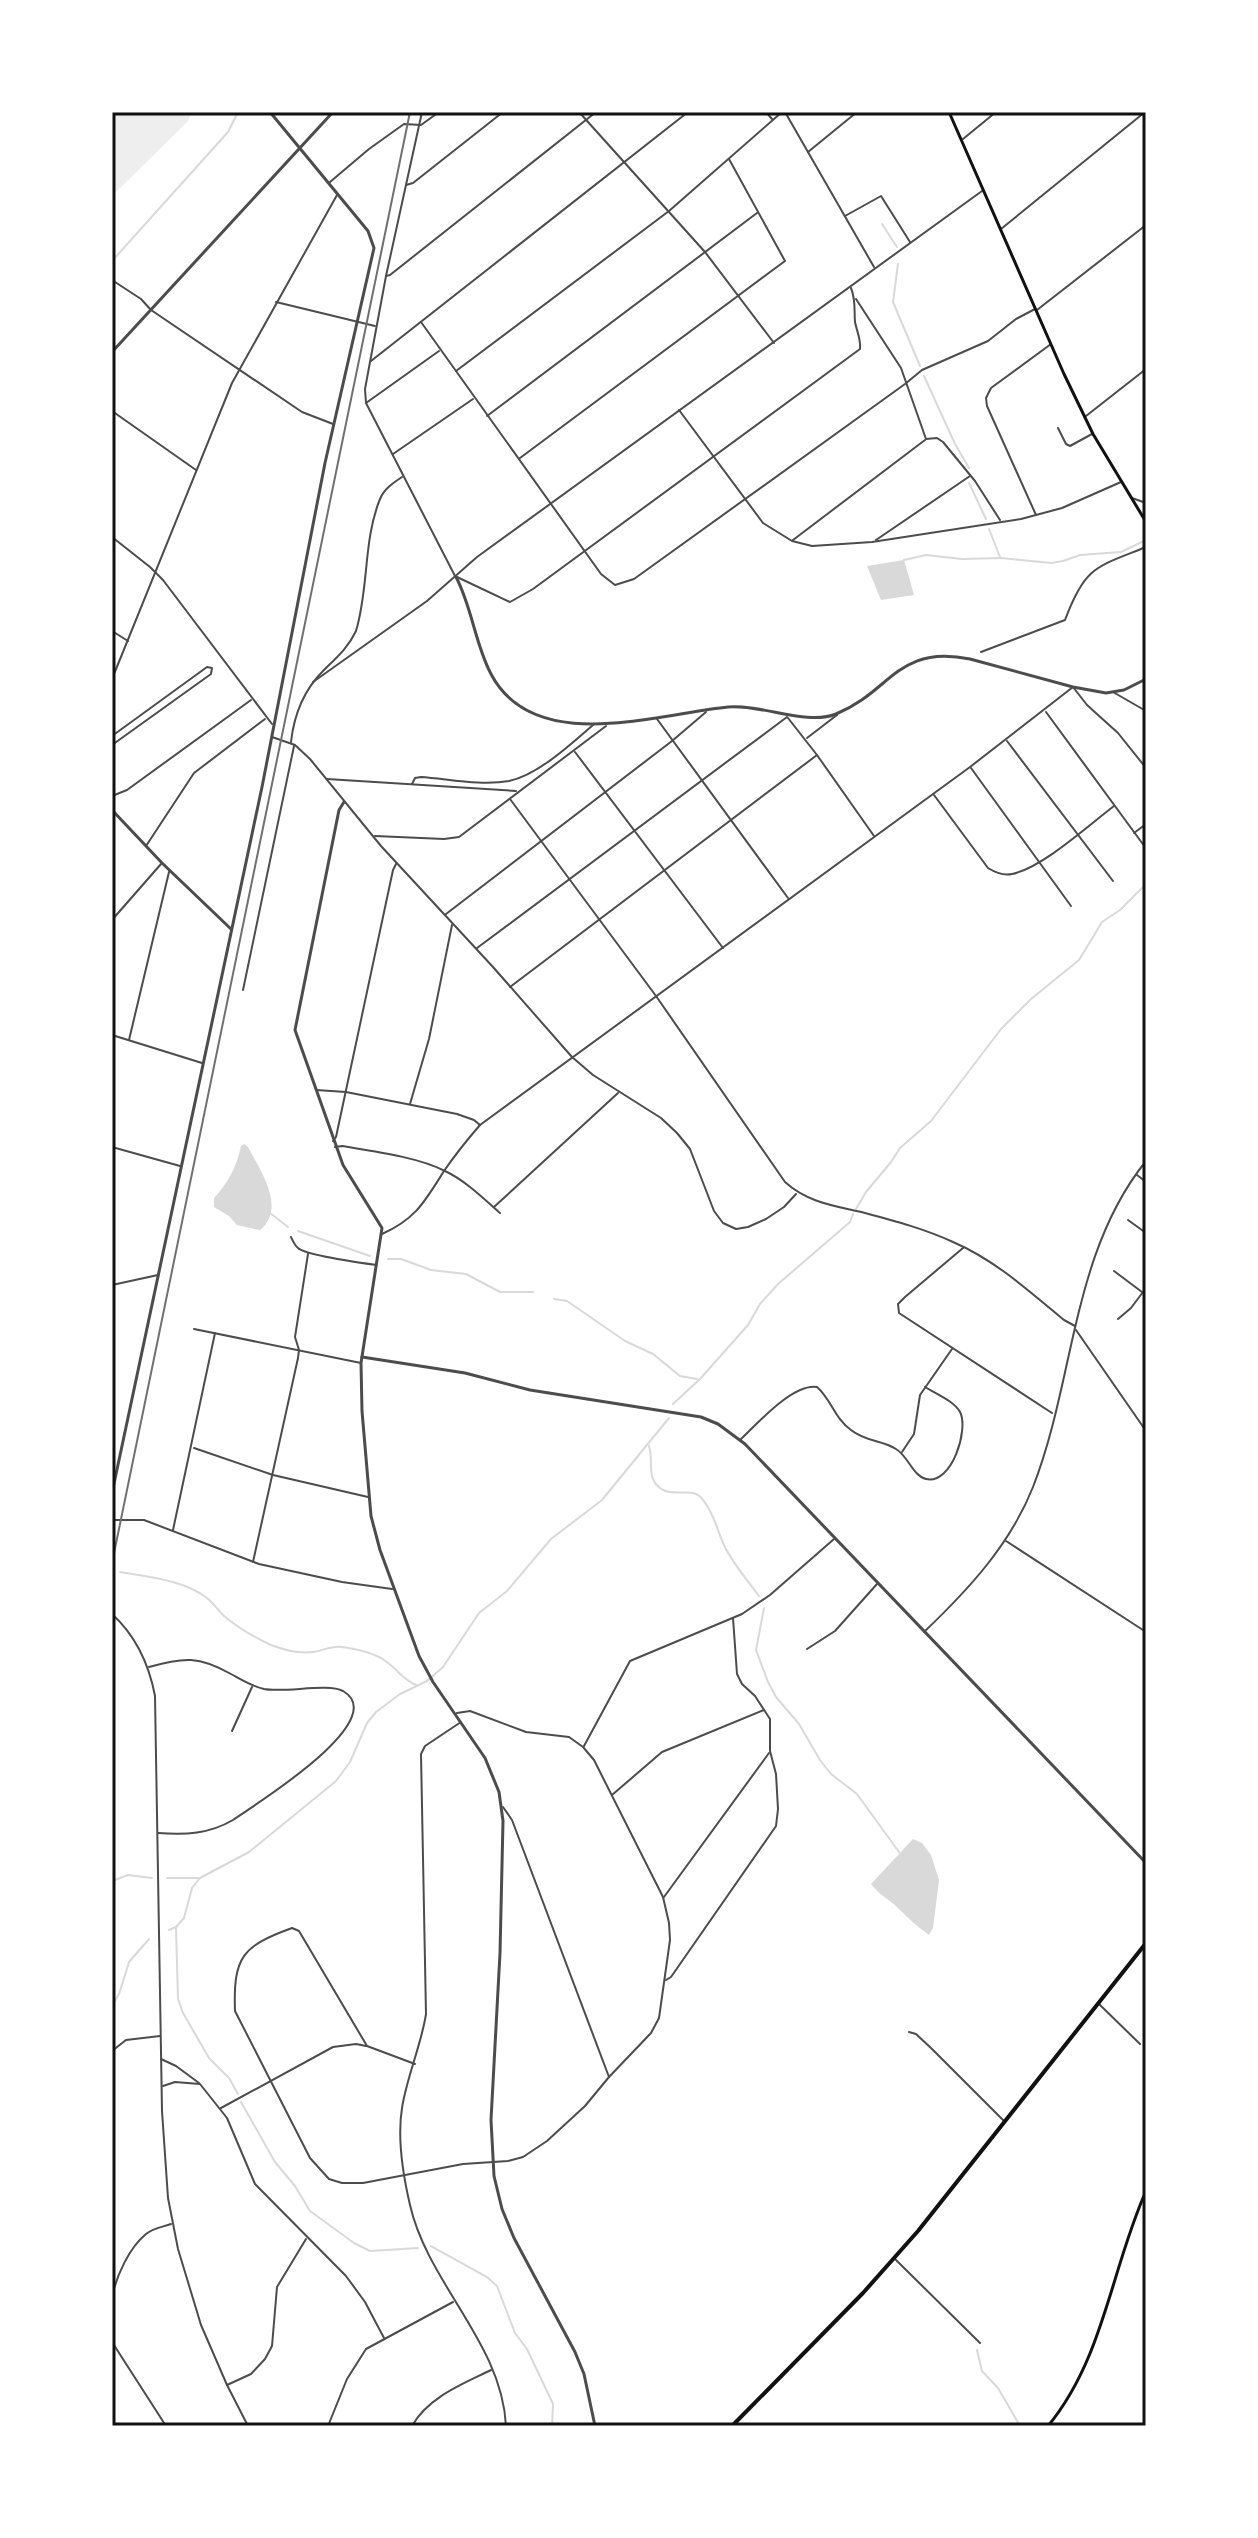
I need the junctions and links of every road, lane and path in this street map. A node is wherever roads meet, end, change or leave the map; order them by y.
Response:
1 (270, 112) edge
2 (333, 112) edge
3 (422, 112) edge
4 (439, 112) edge
5 (503, 112) edge
6 (579, 112) edge
7 (596, 112) edge
8 (688, 112) edge
9 (766, 112) edge
10 (784, 112) edge
11 (857, 112) edge
12 (949, 112) edge
13 (996, 112) edge
14 (1145, 112) edge
15 (586, 120) junction
16 (773, 120) junction
17 (419, 125) junction
18 (962, 140) junction
19 (300, 149) junction
20 (808, 152) junction
21 (729, 159) junction
22 (624, 162) junction
23 (329, 183) junction
24 (406, 185) junction
25 (983, 190) junction
26 (338, 194) junction
27 (669, 211) junction
28 (758, 212) junction
29 (845, 216) junction
30 (1146, 225) edge
31 (1000, 229) junction
32 (911, 243) junction
33 (705, 252) junction
34 (876, 269) junction
35 (386, 276) junction
36 (112, 280) edge
37 (851, 287) junction
38 (738, 295) junction
39 (856, 299) junction
40 (276, 302) junction
41 (151, 310) junction
42 (1036, 310) junction
43 (357, 322) junction
44 (421, 322) junction
45 (376, 326) junction
46 (774, 343) junction
47 (1052, 344) junction
48 (440, 350) junction
49 (112, 352) edge
50 (369, 363) junction
51 (239, 369) junction
52 (1146, 369) edge
53 (456, 372) junction
54 (905, 384) junction
55 (474, 399) junction
56 (366, 403) junction
57 (679, 410) junction
58 (112, 411) edge
59 (487, 416) junction
60 (1085, 417) junction
61 (333, 424) junction
62 (1058, 428) dead end
63 (1093, 434) junction
64 (926, 439) junction
65 (392, 455) junction
66 (714, 456) junction
67 (518, 459) junction
68 (197, 470) junction
69 (970, 475) junction
70 (403, 476) junction
71 (1122, 482) junction
72 (1131, 498) junction
73 (745, 499) junction
74 (551, 503) junction
75 (1146, 503) edge
76 (1036, 515) junction
77 (1001, 521) junction
78 (1146, 522) edge
79 (112, 537) edge
80 (792, 541) junction
81 (872, 542) junction
82 (1146, 547) edge
83 (585, 552) junction
84 (156, 573) junction
85 (456, 577) junction
86 (112, 631) edge
87 (128, 641) junction
88 (981, 652) dead end
89 (112, 679) edge
90 (1146, 679) edge
91 (313, 682) junction
92 (1073, 687) junction
93 (1113, 692) junction
94 (252, 699) junction
95 (708, 710) junction
96 (1045, 711) junction
97 (1146, 711) edge
98 (838, 714) junction
99 (786, 715) junction
100 (266, 718) junction
101 (656, 718) junction
102 (594, 724) junction
103 (607, 725) junction
104 (275, 726) junction
105 (112, 736) edge
106 (272, 737) junction
107 (806, 739) junction
108 (1007, 740) junction
109 (672, 741) junction
110 (293, 744) junction
111 (112, 745) edge
112 (575, 751) junction
113 (817, 755) junction
114 (970, 767) junction
115 (1146, 768) edge
116 (326, 779) junction
117 (702, 781) junction
118 (412, 784) junction
119 (605, 791) junction
120 (519, 792) junction
121 (933, 794) junction
122 (112, 796) edge
123 (510, 799) junction
124 (344, 802) junction
125 (1114, 806) junction
126 (112, 810) edge
127 (732, 821) junction
128 (1146, 824) edge
129 (635, 830) junction
130 (1134, 833) junction
131 (1077, 834) junction
132 (373, 836) junction
133 (874, 837) junction
134 (541, 841) junction
135 (146, 846) junction
136 (1145, 847) edge
137 (162, 863) junction
138 (397, 863) junction
139 (1039, 863) junction
140 (170, 871) junction
141 (666, 871) junction
142 (571, 880) junction
143 (1113, 881) dead end
144 (789, 899) junction
145 (1071, 906) dead end
146 (445, 915) junction
147 (112, 920) edge
148 (601, 920) junction
149 (453, 924) junction
150 (232, 929) junction
151 (723, 948) junction
152 (476, 949) junction
153 (509, 988) junction
154 (243, 990) dead end
155 (656, 996) junction
156 (112, 1035) edge
157 (129, 1040) junction
158 (572, 1057) junction
159 (203, 1064) junction
160 (315, 1090) junction
161 (346, 1092) junction
162 (619, 1092) junction
163 (410, 1104) junction
164 (480, 1125) junction
165 (333, 1141) junction
166 (112, 1147) edge
167 (335, 1147) junction
168 (117, 1149) junction
169 (112, 1152) edge
170 (1146, 1161) edge
171 (181, 1167) junction
172 (445, 1170) junction
173 (1136, 1174) junction
174 (1146, 1182) edge
175 (797, 1193) junction
176 (494, 1207) junction
177 (500, 1213) dead end
178 (1128, 1220) dead end
179 (1146, 1233) edge
180 (382, 1234) junction
181 (291, 1237) dead end
182 (964, 1247) junction
183 (308, 1254) junction
184 (377, 1265) junction
185 (1114, 1271) dead end
186 (160, 1274) junction
187 (112, 1285) edge
188 (1146, 1288) edge
189 (1143, 1292) junction
190 (1118, 1319) dead end
191 (1075, 1327) junction
192 (194, 1329) dead end
193 (215, 1333) junction
194 (952, 1349) junction
195 (299, 1350) junction
196 (362, 1357) junction
197 (361, 1363) junction
198 (925, 1387) junction
199 (1054, 1414) junction
200 (1146, 1431) edge
201 (740, 1440) junction
202 (192, 1448) junction
203 (901, 1453) junction
204 (273, 1475) junction
205 (112, 1493) edge
206 (369, 1497) junction
207 (112, 1520) edge
208 (173, 1530) junction
209 (835, 1538) junction
210 (1005, 1540) junction
211 (253, 1562) junction
212 (878, 1584) junction
213 (393, 1589) junction
214 (112, 1614) edge
215 (733, 1618) junction
216 (924, 1632) junction
217 (1146, 1632) edge
218 (807, 1649) dead end
219 (148, 1667) junction
220 (252, 1686) junction
221 (765, 1710) junction
222 (456, 1714) junction
223 (462, 1722) junction
224 (232, 1731) dead end
225 (583, 1747) junction
226 (770, 1751) junction
227 (612, 1795) junction
228 (503, 1807) junction
229 (158, 1833) junction
230 (1146, 1863) edge
231 (663, 1897) junction
232 (1146, 1943) edge
233 (665, 1980) junction
234 (1099, 2003) junction
235 (909, 2032) dead end
236 (161, 2036) junction
237 (1140, 2044) dead end
238 (367, 2046) junction
239 (112, 2051) edge
240 (161, 2059) junction
241 (415, 2064) junction
242 (609, 2077) junction
243 (270, 2081) junction
244 (200, 2084) junction
245 (162, 2086) junction
246 (220, 2108) junction
247 (1005, 2122) junction
248 (492, 2162) junction
249 (405, 2175) junction
250 (1146, 2191) edge
251 (173, 2224) junction
252 (307, 2238) junction
253 (894, 2258) junction
254 (112, 2296) edge
255 (455, 2302) junction
256 (384, 2338) junction
257 (112, 2342) edge
258 (980, 2343) dead end
259 (492, 2369) junction
260 (227, 2385) junction
261 (166, 2426) edge
262 (248, 2426) edge
263 (328, 2426) edge
264 (412, 2426) edge
265 (506, 2426) edge
266 (595, 2426) edge
267 (732, 2426) edge
268 (1048, 2426) edge

1 - 19 street
2 - 19 street
3 - 17 street
4 - 17 street
5 - 24 street
6 - 15 street
7 - 15 street
8 - 22 street
9 - 16 street
10 - 16 street
10 - 20 street
11 - 20 street
12 - 18 main road
13 - 18 street
14 - 31 street
15 - 22 street
15 - 35 street
16 - 21 street
17 - 23 street
17 - 24 street
18 - 25 main road
19 - 23 street
19 - 41 street
20 - 29 street
21 - 27 street
21 - 28 street
22 - 27 street
22 - 44 street
23 - 26 street
24 - 35 street
25 - 31 main road
25 - 32 street
26 - 40 street
26 - 43 street
27 - 33 street
27 - 53 street
28 - 33 street
28 - 38 street
29 - 32 street
29 - 34 street
30 - 42 street
31 - 42 main road
32 - 34 street
33 - 38 street
33 - 59 street
34 - 37 street
35 - 45 street
36 - 41 street
37 - 39 street
37 - 46 street
38 - 46 street
38 - 67 street
39 - 54 street
39 - 66 street
40 - 43 street
40 - 51 street
41 - 49 street
41 - 51 street
42 - 47 main road
42 - 54 street
43 - 45 street
43 - 61 street
44 - 48 street
44 - 50 street
45 - 50 street
46 - 57 street
47 - 60 main road
47 - 76 street
48 - 53 street
48 - 56 street
50 - 56 street
51 - 61 street
51 - 68 street
52 - 60 street
53 - 55 street
54 - 64 street
54 - 73 street
55 - 59 street
55 - 65 street
56 - 65 street
57 - 66 street
57 - 74 street
58 - 68 street
59 - 67 street
60 - 63 main road
61 - 104 street
62 - 63 street
63 - 71 main road
64 - 69 street
64 - 80 street
65 - 70 street
66 - 73 street
66 - 83 street
67 - 74 street
68 - 84 street
69 - 77 street
69 - 81 street
70 - 85 street
70 - 91 street
71 - 72 main road
71 - 76 street
72 - 75 street
72 - 78 main road
73 - 80 street
73 - 83 street
74 - 83 street
74 - 85 street
76 - 77 street
77 - 81 street
79 - 84 street
80 - 81 street
82 - 88 street
83 - 85 street
84 - 87 street
84 - 94 street
85 - 91 street
85 - 102 street
86 - 87 street
87 - 89 street
90 - 93 street
91 - 110 street
92 - 93 street
92 - 96 street
92 - 98 street
92 - 115 street
93 - 97 street
94 - 100 street
94 - 122 street
95 - 99 street
95 - 101 street
95 - 109 street
96 - 108 street
96 - 125 street
98 - 99 street
98 - 107 street
99 - 107 street
99 - 117 street
100 - 104 street
100 - 135 street
101 - 103 street
101 - 109 street
102 - 103 street
102 - 118 street
103 - 112 street
104 - 106 street
105 - 111 street
106 - 110 street
106 - 150 street
107 - 113 street
108 - 114 street
108 - 131 street
109 - 117 street
109 - 119 street
110 - 116 street
110 - 154 street
112 - 119 street
112 - 120 street
113 - 127 street
113 - 133 street
114 - 121 street
114 - 139 street
116 - 118 street
116 - 124 street
117 - 127 street
117 - 129 street
118 - 120 street
119 - 129 street
119 - 134 street
120 - 123 street
121 - 133 street
121 - 139 street
123 - 132 street
123 - 134 street
124 - 132 street
124 - 160 street
125 - 130 street
125 - 131 street
126 - 135 street
127 - 141 street
127 - 144 street
128 - 130 street
129 - 141 street
129 - 142 street
130 - 136 street
131 - 139 street
131 - 143 street
132 - 138 street
133 - 144 street
134 - 142 street
134 - 146 street
135 - 137 street
137 - 140 street
137 - 147 street
138 - 146 street
138 - 161 street
139 - 145 street
140 - 150 street
140 - 157 street
141 - 148 street
141 - 151 street
142 - 148 street
142 - 152 street
144 - 151 street
146 - 149 street
148 - 153 street
148 - 155 street
149 - 152 street
149 - 163 street
150 - 159 street
151 - 155 street
152 - 153 street
153 - 158 street
155 - 158 street
155 - 175 street
156 - 157 street
157 - 159 street
158 - 162 street
158 - 164 street
159 - 171 street
160 - 161 street
160 - 165 street
161 - 163 street
161 - 165 street
162 - 175 street
162 - 176 street
163 - 164 street
164 - 172 street
165 - 167 street
166 - 168 street
167 - 172 street
167 - 180 street
168 - 169 street
168 - 171 street
170 - 173 street
171 - 186 street
172 - 176 street
172 - 180 street
173 - 174 street
173 - 191 street
175 - 182 street
176 - 177 street
178 - 179 street
180 - 184 street
181 - 183 street
182 - 191 street
182 - 194 street
183 - 184 street
183 - 195 street
184 - 196 street
185 - 189 street
186 - 187 street
186 - 205 street
188 - 189 street
189 - 190 street
191 - 199 street
191 - 200 street
192 - 193 street
193 - 195 street
193 - 202 street
194 - 198 street
194 - 199 street
195 - 197 street
195 - 204 street
196 - 197 street
196 - 201 street
197 - 206 street
198 - 203 street
198 - 203 street
199 - 210 street
201 - 203 street
201 - 209 street
202 - 204 street
202 - 208 street
204 - 206 street
204 - 211 street
206 - 213 street
207 - 208 street
208 - 211 street
209 - 212 street
209 - 215 street
210 - 216 street
210 - 217 street
211 - 213 street
212 - 216 street
212 - 218 street
213 - 222 street
214 - 219 street
215 - 221 street
215 - 225 street
216 - 230 street
219 - 220 street
219 - 229 street
220 - 224 street
220 - 229 street
221 - 226 street
221 - 227 street
222 - 223 street
222 - 225 street
223 - 228 street
223 - 241 street
225 - 227 street
226 - 231 street
226 - 233 street
227 - 231 street
228 - 242 street
228 - 248 street
229 - 236 street
231 - 233 street
232 - 234 highway
233 - 242 street
234 - 237 street
234 - 247 highway
235 - 247 street
236 - 239 street
236 - 240 street
238 - 241 street
238 - 243 street
238 - 243 street
240 - 244 street
240 - 245 street
241 - 249 street
242 - 248 street
243 - 246 street
243 - 249 street
244 - 245 street
244 - 246 street
245 - 251 street
246 - 252 street
247 - 253 highway
248 - 249 street
248 - 266 street
249 - 255 street
250 - 268 main road
251 - 254 street
251 - 260 street
252 - 256 street
252 - 260 street
253 - 258 street
253 - 267 highway
255 - 256 street
255 - 259 street
256 - 263 street
257 - 261 street
259 - 264 street
259 - 265 street
260 - 262 street

